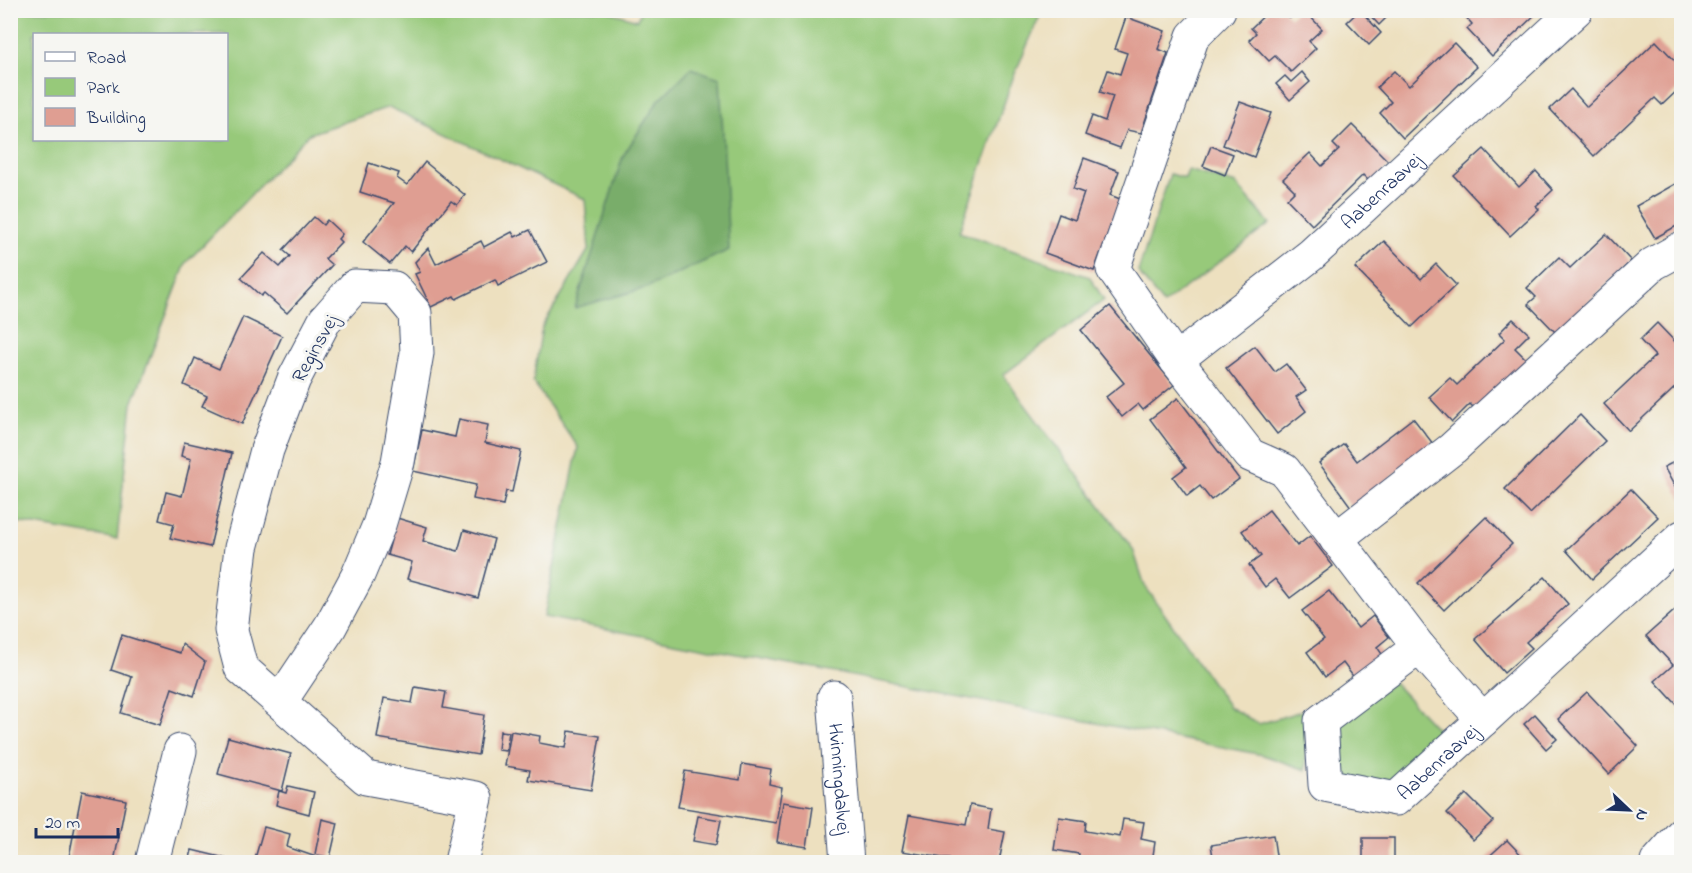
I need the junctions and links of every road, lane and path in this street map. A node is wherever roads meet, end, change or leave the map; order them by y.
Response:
1 (1219, 10) edge
2 (1576, 10) edge
3 (1682, 248) edge
4 (1176, 360) junction
5 (1682, 537) edge
6 (1336, 539) junction
7 (1419, 647) junction
8 (834, 697) dead end
9 (280, 702) junction
10 (1483, 720) junction
11 (180, 751) dead end
12 (1682, 834) edge
13 (153, 862) edge
14 (461, 862) edge
15 (846, 862) edge
16 (1656, 862) edge

1 - 4 street, Aabenraavej
2 - 4 street, Aabenraavej
3 - 6 street
4 - 6 street, Aabenraavej
5 - 10 street, Aabenraavej
6 - 7 street, Aabenraavej
7 - 10 street, Aabenraavej
7 - 10 street, Aabenraavej
8 - 15 street, Hvinningdalvej
9 - 9 street, Reginsvej
9 - 14 street, Reginsvej
11 - 13 street
12 - 16 street

